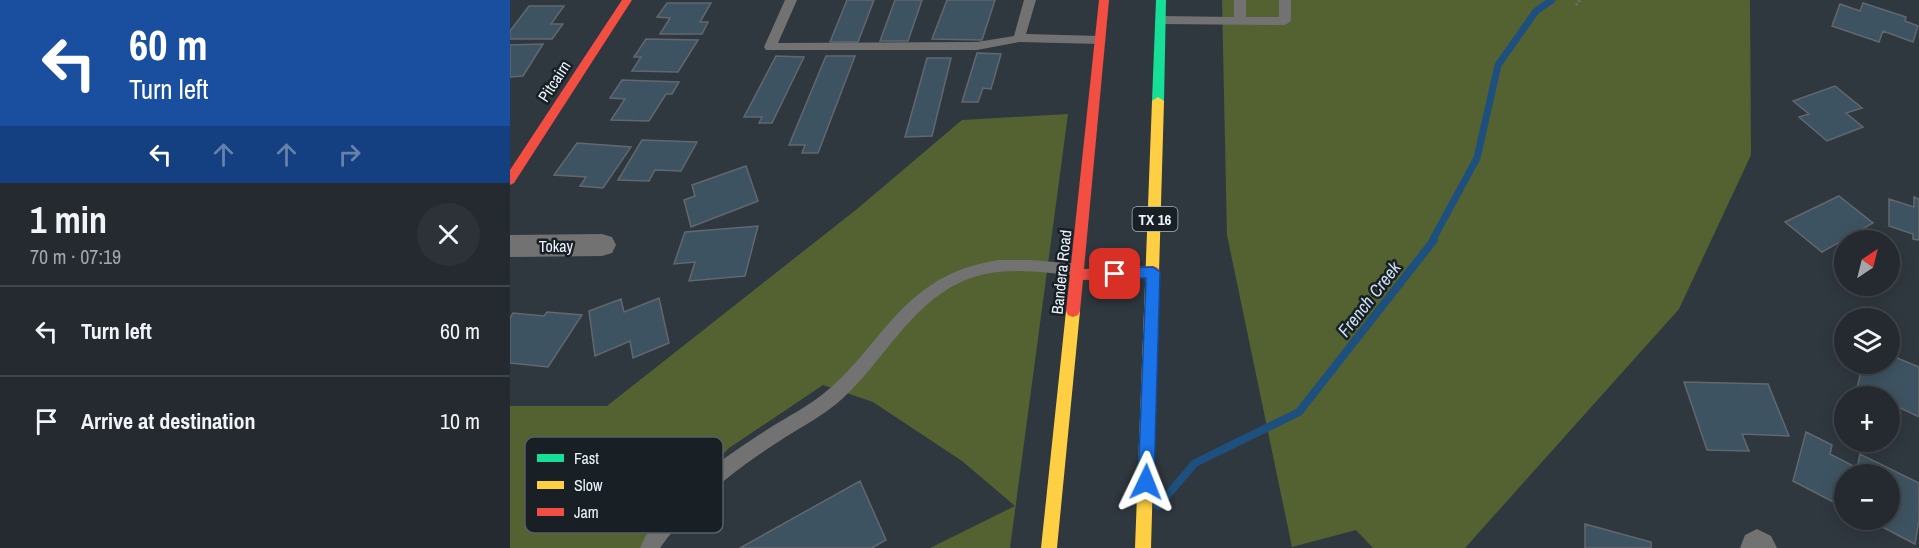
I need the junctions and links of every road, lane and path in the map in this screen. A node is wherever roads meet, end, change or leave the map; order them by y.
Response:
1 (627, 0) edge
2 (791, 0) edge
3 (1030, 0) edge
4 (1104, 0) edge
5 (1161, 0) edge
6 (1240, 0) edge
7 (1286, 0) edge
8 (1580, 0) edge
9 (1576, 5) dead end
10 (1161, 20) junction
11 (1240, 20) junction
12 (1019, 38) junction
13 (1100, 40) junction
14 (510, 180) edge
15 (602, 245) dead end
16 (510, 246) edge
17 (1078, 272) junction
18 (1153, 272) junction
19 (723, 473) edge
20 (658, 533) edge
21 (650, 548) edge
22 (1049, 548) edge
23 (1143, 548) edge

1 - 14 main road, Pitcairn
2 - 12 lane
3 - 12 lane
4 - 13 main road, Bandera Road
5 - 10 main road, TX 16
6 - 11 lane
7 - 11 lane
8 - 9 path
10 - 11 lane
10 - 18 main road, TX 16
12 - 13 lane
13 - 17 main road, Bandera Road
15 - 16 street, Tokay
17 - 18 main road
17 - 19 lane
17 - 22 main road, Bandera Road
18 - 23 main road, TX 16
20 - 21 lane

